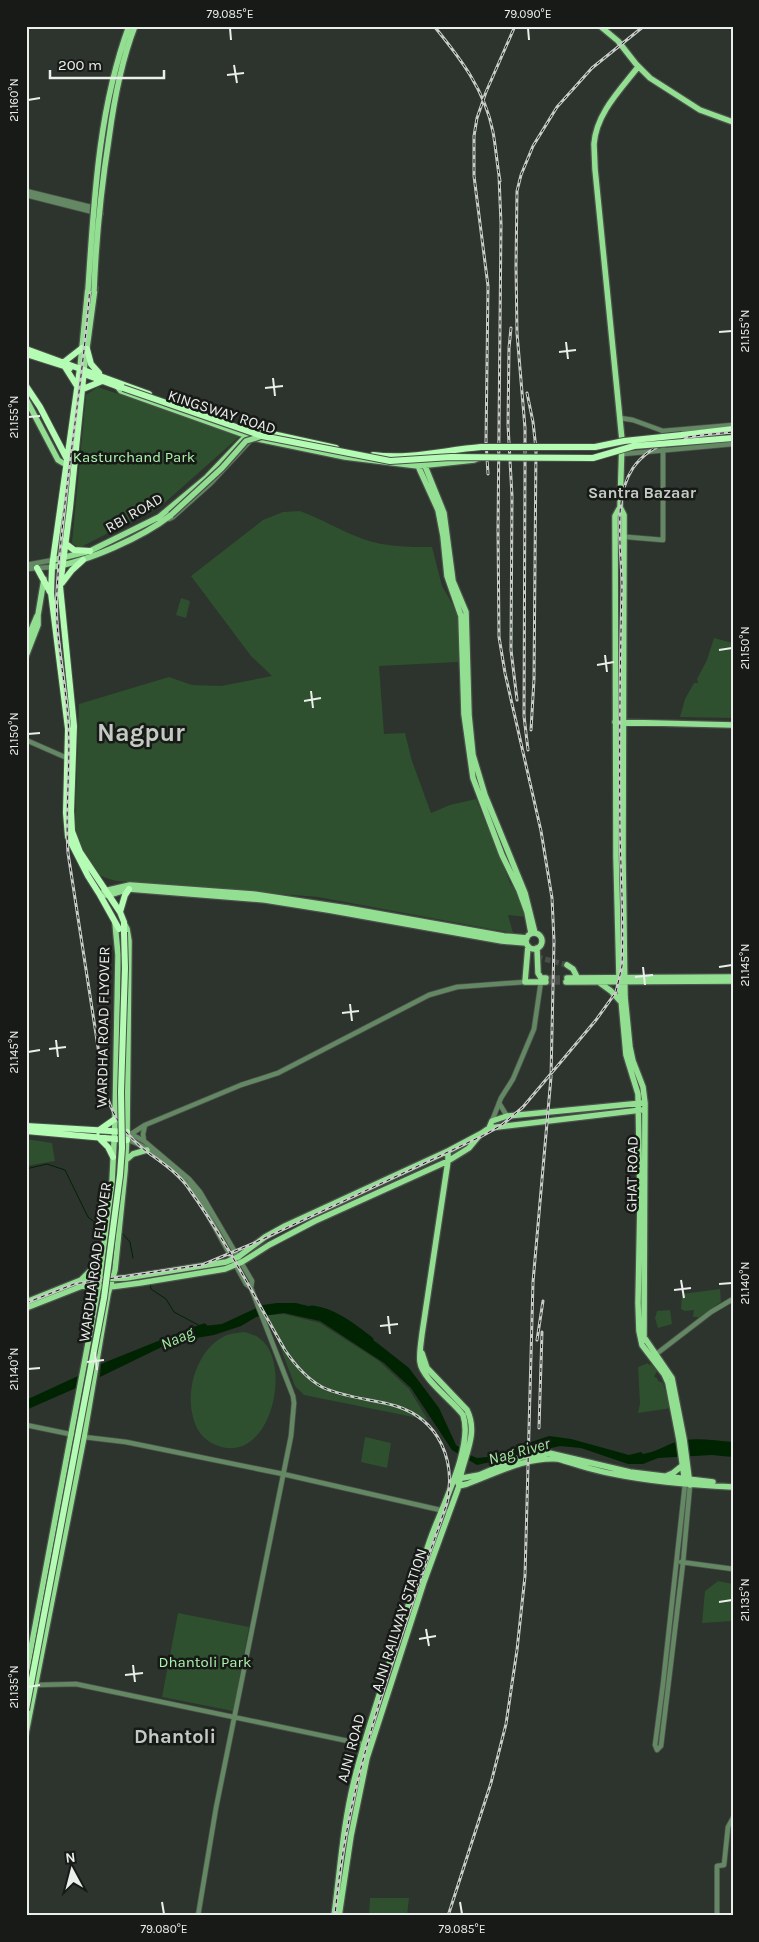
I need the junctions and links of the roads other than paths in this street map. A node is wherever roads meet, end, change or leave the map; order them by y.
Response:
1 (129, 26) edge
2 (136, 26) edge
3 (600, 26) edge
4 (638, 67) junction
5 (649, 74) junction
6 (733, 118) edge
7 (733, 122) edge
8 (26, 193) edge
9 (93, 210) junction
10 (102, 212) junction
11 (91, 290) junction
12 (26, 348) edge
13 (84, 348) junction
14 (26, 354) edge
15 (65, 364) junction
16 (82, 371) junction
17 (102, 378) junction
18 (26, 386) edge
19 (120, 387) junction
20 (80, 388) junction
21 (26, 391) edge
22 (26, 400) edge
23 (620, 418) junction
24 (733, 425) edge
25 (733, 429) edge
26 (663, 431) junction
27 (258, 432) junction
28 (246, 436) junction
29 (253, 438) junction
30 (733, 438) edge
31 (733, 444) edge
32 (59, 449) junction
33 (663, 451) junction
34 (623, 454) junction
35 (418, 456) junction
36 (483, 456) junction
37 (75, 466) junction
38 (66, 467) junction
39 (422, 468) junction
40 (620, 508) junction
41 (164, 520) junction
42 (615, 536) junction
43 (624, 538) junction
44 (66, 544) junction
45 (90, 551) junction
46 (83, 560) junction
47 (63, 562) junction
48 (53, 564) junction
49 (26, 565) edge
50 (37, 568) junction
51 (26, 570) edge
52 (44, 579) junction
53 (60, 586) junction
54 (51, 593) junction
55 (38, 615) junction
56 (26, 642) edge
57 (26, 656) edge
58 (615, 722) junction
59 (624, 722) junction
60 (733, 725) edge
61 (26, 740) edge
62 (68, 758) junction
63 (616, 776) junction
64 (624, 777) junction
65 (129, 889) junction
66 (158, 889) junction
67 (105, 893) junction
68 (621, 902) junction
69 (120, 912) junction
70 (115, 922) junction
71 (124, 922) junction
72 (122, 931) junction
73 (530, 937) junction
74 (537, 948) junction
75 (527, 956) junction
76 (537, 957) junction
77 (567, 965) tunnel mouth
78 (576, 977) junction
79 (733, 977) edge
80 (544, 980) junction
81 (622, 980) junction
82 (671, 980) junction
83 (733, 981) edge
84 (525, 982) junction
85 (600, 983) junction
86 (620, 1001) junction
87 (638, 1094) junction
88 (499, 1104) junction
89 (630, 1107) junction
90 (642, 1107) junction
91 (507, 1116) junction
92 (639, 1117) junction
93 (115, 1119) junction
94 (492, 1121) junction
95 (145, 1125) junction
96 (26, 1126) edge
97 (489, 1128) junction
98 (26, 1131) edge
99 (482, 1133) junction
100 (98, 1134) junction
101 (114, 1135) junction
102 (128, 1135) junction
103 (144, 1142) junction
104 (147, 1150) junction
105 (448, 1151) junction
106 (113, 1157) junction
107 (126, 1160) junction
108 (448, 1161) junction
109 (102, 1260) junction
110 (238, 1260) junction
111 (115, 1270) junction
112 (99, 1278) junction
113 (112, 1278) junction
114 (123, 1278) junction
115 (81, 1280) junction
116 (120, 1285) junction
117 (110, 1286) junction
118 (98, 1287) junction
119 (108, 1294) junction
120 (733, 1299) edge
121 (26, 1302) edge
122 (26, 1308) edge
123 (654, 1356) junction
124 (26, 1425) edge
125 (72, 1434) junction
126 (84, 1437) junction
127 (684, 1463) junction
128 (283, 1474) junction
129 (458, 1475) junction
130 (664, 1477) junction
131 (688, 1482) junction
132 (733, 1485) edge
133 (459, 1486) junction
134 (441, 1510) junction
135 (449, 1512) junction
136 (680, 1562) junction
137 (733, 1568) edge
138 (26, 1675) edge
139 (26, 1683) edge
140 (36, 1685) junction
141 (26, 1693) edge
142 (26, 1710) edge
143 (235, 1716) junction
144 (26, 1734) edge
145 (364, 1744) junction
146 (371, 1746) junction
147 (733, 1818) edge
148 (198, 1916) edge
149 (334, 1916) edge
150 (339, 1916) edge
151 (717, 1916) edge

1 - 9 main road
1 - 11 main road, bridge
2 - 10 main road
2 - 11 main road, bridge
3 - 4 main road
4 - 5 main road
4 - 23 main road
5 - 6 main road
5 - 7 main road
8 - 9 street
9 - 10 street
9 - 11 main road
10 - 11 main road
11 - 13 main road
12 - 15 highway
13 - 15 highway
13 - 16 main road
13 - 17 highway
14 - 15 highway
15 - 16 highway, KINGSWAY ROAD
15 - 20 highway
16 - 17 highway, KINGSWAY ROAD
16 - 20 highway
17 - 19 highway, KINGSWAY ROAD
17 - 20 highway
17 - 27 highway
18 - 32 highway
19 - 27 highway, bridge
19 - 28 main road, KINGSWAY ROAD
20 - 37 highway
20 - 38 highway
21 - 32 highway
22 - 38 main road
23 - 26 street
23 - 34 main road
24 - 26 street
25 - 35 highway, bridge
26 - 33 street
27 - 28 main road, RBI ROAD
27 - 29 street
27 - 35 highway
27 - 36 highway, bridge
27 - 41 main road, bridge
28 - 29 main road, KINGSWAY ROAD
28 - 45 main road, RBI ROAD
29 - 39 main road, KINGSWAY ROAD
29 - 41 street
30 - 36 highway, bridge
31 - 33 street
32 - 38 highway
33 - 34 street
33 - 43 street
34 - 40 main road
35 - 39 main road
36 - 39 main road, KINGSWAY ROAD, bridge
37 - 38 highway
37 - 44 highway
38 - 48 highway
39 - 73 main road
39 - 73 main road
40 - 42 main road, GHAT ROAD
40 - 43 main road, GHAT ROAD
41 - 46 main road
42 - 43 street
42 - 58 main road, GHAT ROAD
43 - 59 main road, GHAT ROAD
44 - 45 highway
44 - 47 highway
45 - 47 main road, RBI ROAD
46 - 47 main road
46 - 53 highway
47 - 48 main road
47 - 53 highway
48 - 49 street
48 - 50 street
48 - 54 highway
50 - 51 street
50 - 52 highway
52 - 54 highway
52 - 55 main road
53 - 67 highway
54 - 62 highway
55 - 56 main road
55 - 57 main road
58 - 59 main road
58 - 63 main road, GHAT ROAD
59 - 60 main road
59 - 64 main road, GHAT ROAD
61 - 62 street
62 - 67 highway
63 - 64 main road
63 - 68 main road, GHAT ROAD
64 - 68 main road, GHAT ROAD
65 - 66 main road
65 - 67 main road
65 - 69 highway
66 - 67 main road
66 - 73 main road
67 - 69 highway
67 - 70 highway
68 - 81 main road, GHAT ROAD
69 - 71 highway
70 - 72 highway
70 - 93 main road, WARDHA ROAD FLYOVER
71 - 72 highway
71 - 102 main road
72 - 141 highway, WARDHA ROAD FLYOVER, bridge
72 - 142 highway, WARDHA ROAD FLYOVER, bridge
73 - 74 main road
73 - 74 main road
73 - 75 main road
74 - 76 main road
75 - 76 main road
75 - 84 main road
76 - 80 main road
77 - 78 main road
78 - 81 main road
78 - 85 main road
79 - 82 main road
80 - 84 main road
80 - 88 street
81 - 82 main road
81 - 85 main road
81 - 86 main road, GHAT ROAD
81 - 90 main road, GHAT ROAD
82 - 83 main road
84 - 95 street
85 - 86 main road
86 - 87 main road, GHAT ROAD
87 - 89 main road
87 - 90 main road, GHAT ROAD
88 - 91 street
88 - 94 street
89 - 90 main road
89 - 91 main road
89 - 92 main road
89 - 97 main road
90 - 92 main road, GHAT ROAD
90 - 123 main road, GHAT ROAD
91 - 94 main road
92 - 123 main road, GHAT ROAD
93 - 100 highway
93 - 101 main road, WARDHA ROAD FLYOVER
94 - 97 main road
95 - 102 street
95 - 103 street
96 - 100 highway
97 - 99 main road
98 - 100 highway
99 - 105 main road
99 - 108 main road
100 - 101 highway
100 - 106 highway
101 - 102 highway
101 - 106 main road, WARDHA ROAD FLYOVER
102 - 103 street
102 - 104 street
102 - 107 main road
103 - 110 street
104 - 107 main road
104 - 110 street
105 - 108 main road, AJNI ROAD
105 - 110 main road
106 - 109 main road, WARDHA ROAD FLYOVER
107 - 111 main road
108 - 110 main road
108 - 129 main road, AJNI ROAD
109 - 112 main road, WARDHA ROAD FLYOVER
109 - 115 main road
110 - 114 main road
110 - 116 main road
110 - 128 street
111 - 113 main road
111 - 114 main road
112 - 113 main road
112 - 115 main road
112 - 118 main road, WARDHA ROAD FLYOVER
113 - 114 main road
113 - 117 main road
115 - 121 main road
116 - 117 main road
116 - 119 main road
117 - 118 main road
117 - 119 main road
118 - 122 main road
118 - 125 main road, WARDHA ROAD FLYOVER
119 - 126 main road
120 - 123 street
123 - 127 main road, GHAT ROAD
124 - 125 street
125 - 126 street
125 - 138 main road, WARDHA ROAD FLYOVER
126 - 128 street
126 - 140 main road
127 - 130 main road
127 - 131 main road, GHAT ROAD
128 - 134 street
128 - 143 street
129 - 130 main road
129 - 133 main road
129 - 134 main road, AJNI ROAD
130 - 131 main road
131 - 132 main road
131 - 133 main road
131 - 136 street
133 - 135 main road, AJNI RAILWAY STATION
134 - 135 street
134 - 145 main road, AJNI ROAD
135 - 146 main road, AJNI RAILWAY STATION
136 - 136 street
136 - 137 street
139 - 140 main road
140 - 143 street
140 - 144 main road
143 - 145 street
143 - 148 street
145 - 146 street
145 - 149 main road, AJNI ROAD
146 - 150 main road, AJNI RAILWAY STATION
147 - 151 street

